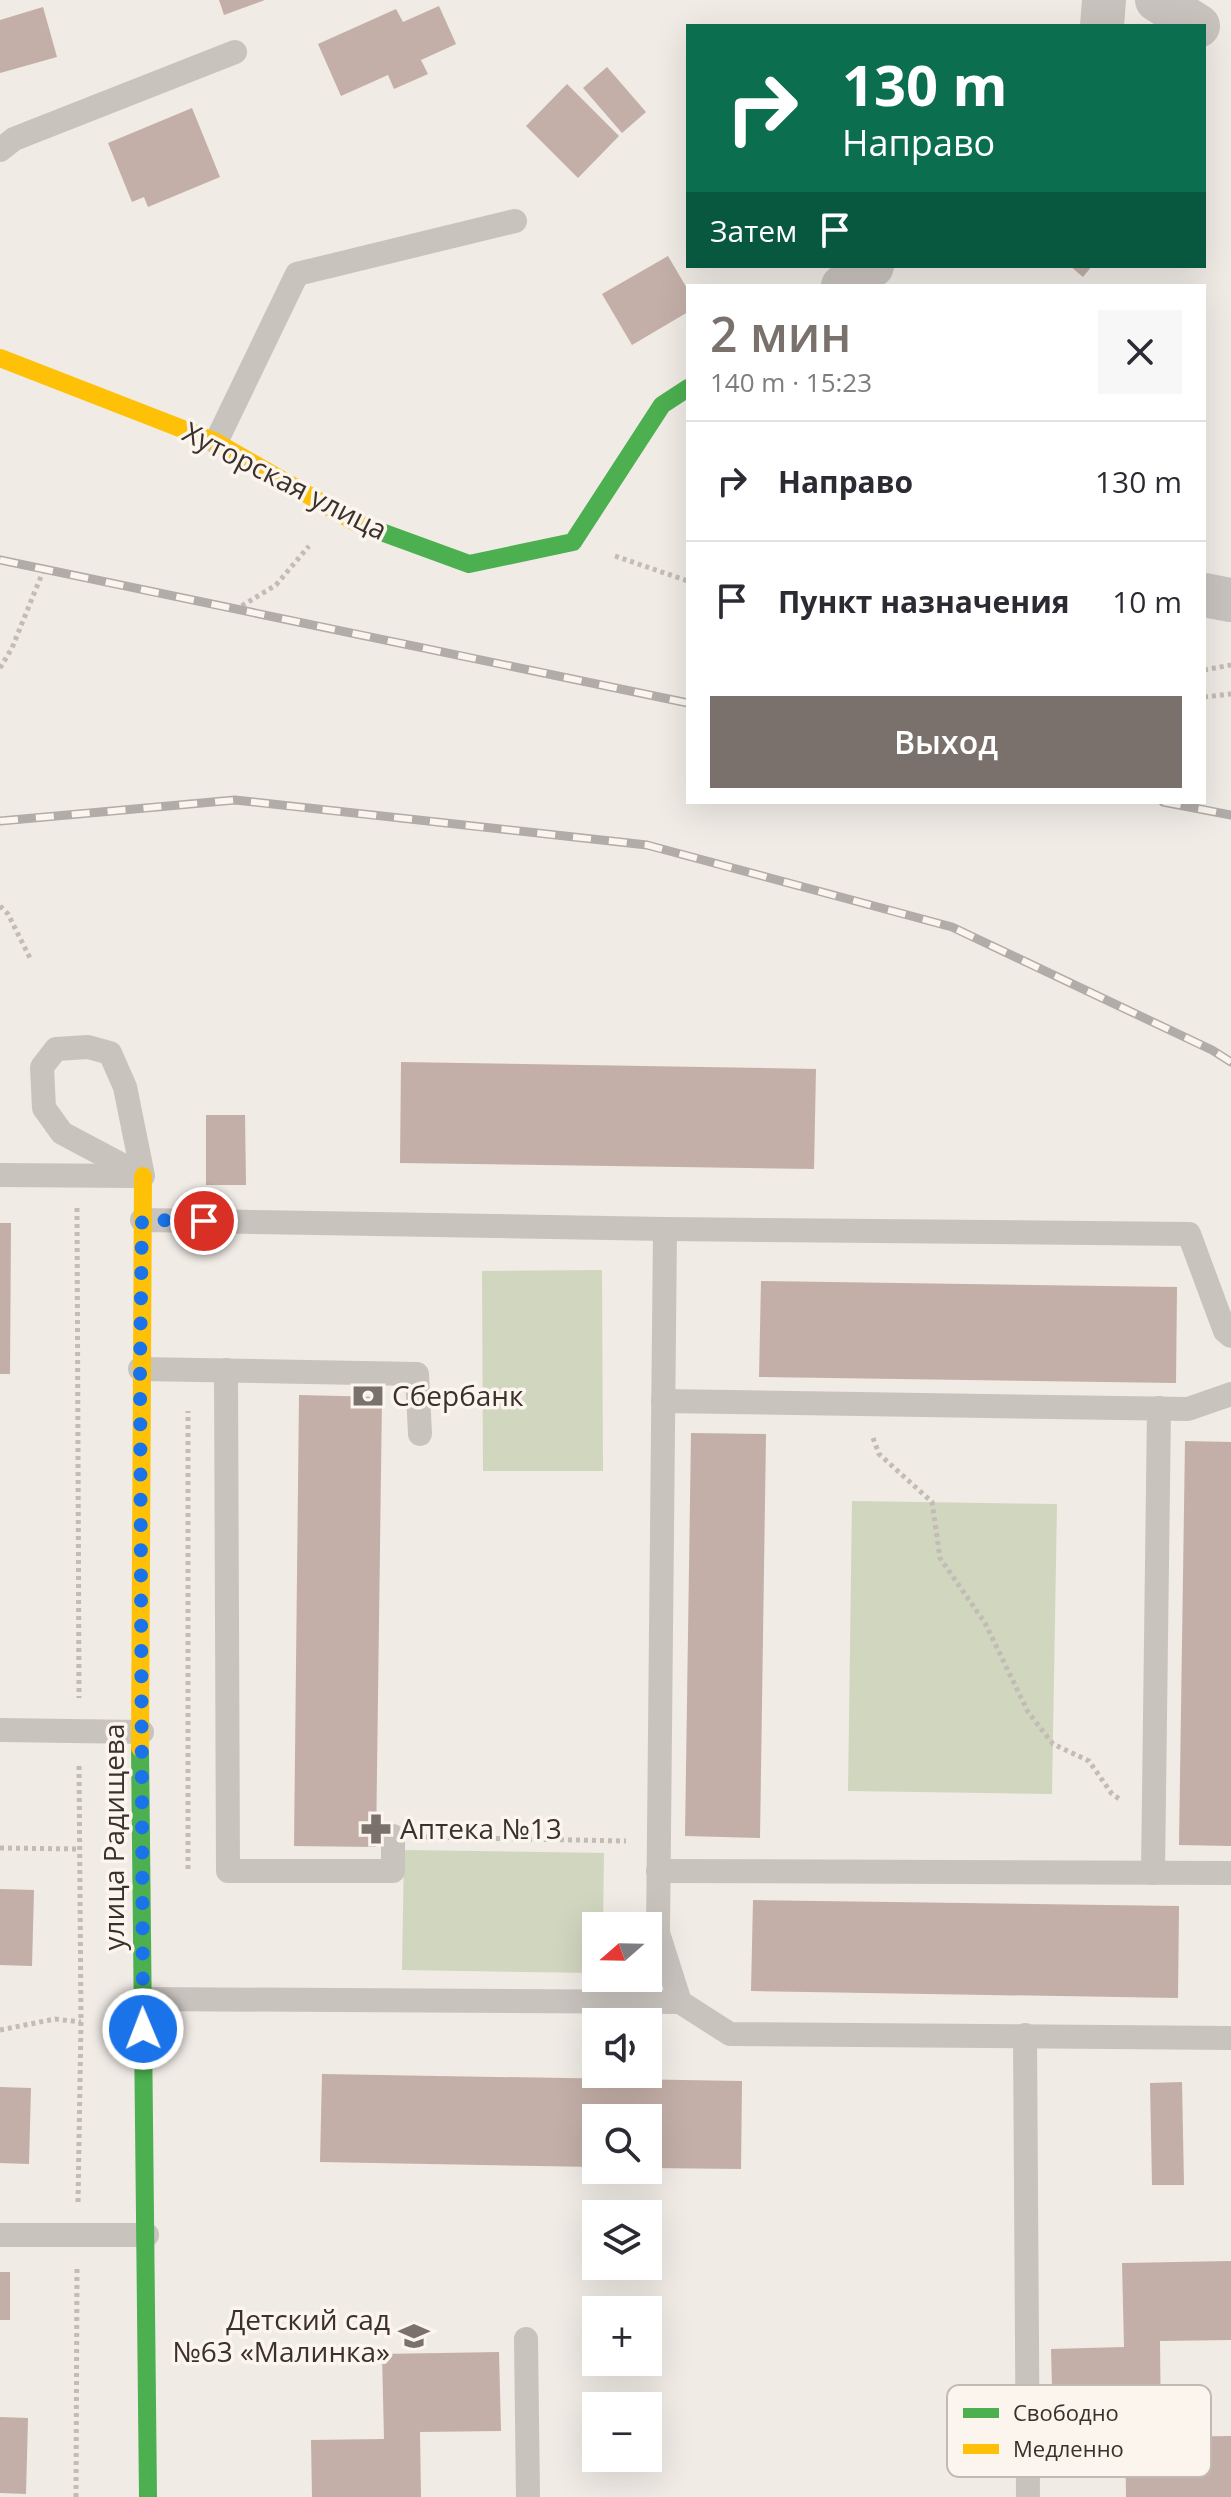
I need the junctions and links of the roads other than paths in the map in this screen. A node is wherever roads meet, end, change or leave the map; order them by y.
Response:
1 (1104, 0) edge
2 (1157, 0) edge
3 (1102, 24) edge
4 (1195, 24) edge
5 (1206, 31) edge
6 (1231, 46) edge
7 (235, 52) dead end
8 (0, 150) edge
9 (515, 221) dead end
10 (869, 268) edge
11 (846, 284) edge
12 (0, 358) edge
13 (686, 389) edge
14 (216, 442) junction
15 (1206, 595) edge
16 (1231, 600) edge
17 (0, 1175) edge
18 (143, 1176) junction
19 (142, 1220) junction
20 (665, 1229) junction
21 (1231, 1336) edge
22 (140, 1369) junction
23 (226, 1370) junction
24 (1231, 1394) edge
25 (663, 1401) junction
26 (1159, 1408) junction
27 (420, 1434) dead end
28 (0, 1730) edge
29 (142, 1732) junction
30 (393, 1836) road end
31 (658, 1871) junction
32 (1153, 1873) junction
33 (1231, 1873) edge
34 (142, 1999) junction
35 (680, 2002) junction
36 (1025, 2035) junction
37 (1231, 2038) edge
38 (0, 2235) edge
39 (147, 2235) junction
40 (526, 2339) dead end
41 (1027, 2385) edge
42 (1028, 2477) edge
43 (148, 2497) edge
44 (528, 2497) edge
45 (1028, 2497) edge

1 - 3 street
2 - 4 street
5 - 6 street
7 - 8 lane
9 - 14 lane
10 - 11 street
12 - 14 street, Хуторская улица
13 - 14 street, Хуторская улица
15 - 16 street
17 - 18 lane
18 - 18 lane
18 - 19 street, улица Радищева
19 - 20 lane
19 - 22 street, улица Радищева
20 - 21 lane
20 - 25 lane
22 - 23 lane
22 - 29 street, улица Радищева
23 - 27 lane
23 - 30 lane
24 - 26 lane
25 - 26 lane
25 - 31 lane
26 - 32 lane
28 - 29 lane
29 - 34 street, улица Радищева
31 - 32 lane
31 - 35 lane
32 - 33 lane
34 - 35 lane
34 - 39 street, улица Радищева
35 - 36 lane
36 - 37 lane
36 - 41 lane
38 - 39 lane
39 - 43 street, улица Радищева
40 - 44 lane
42 - 45 lane

